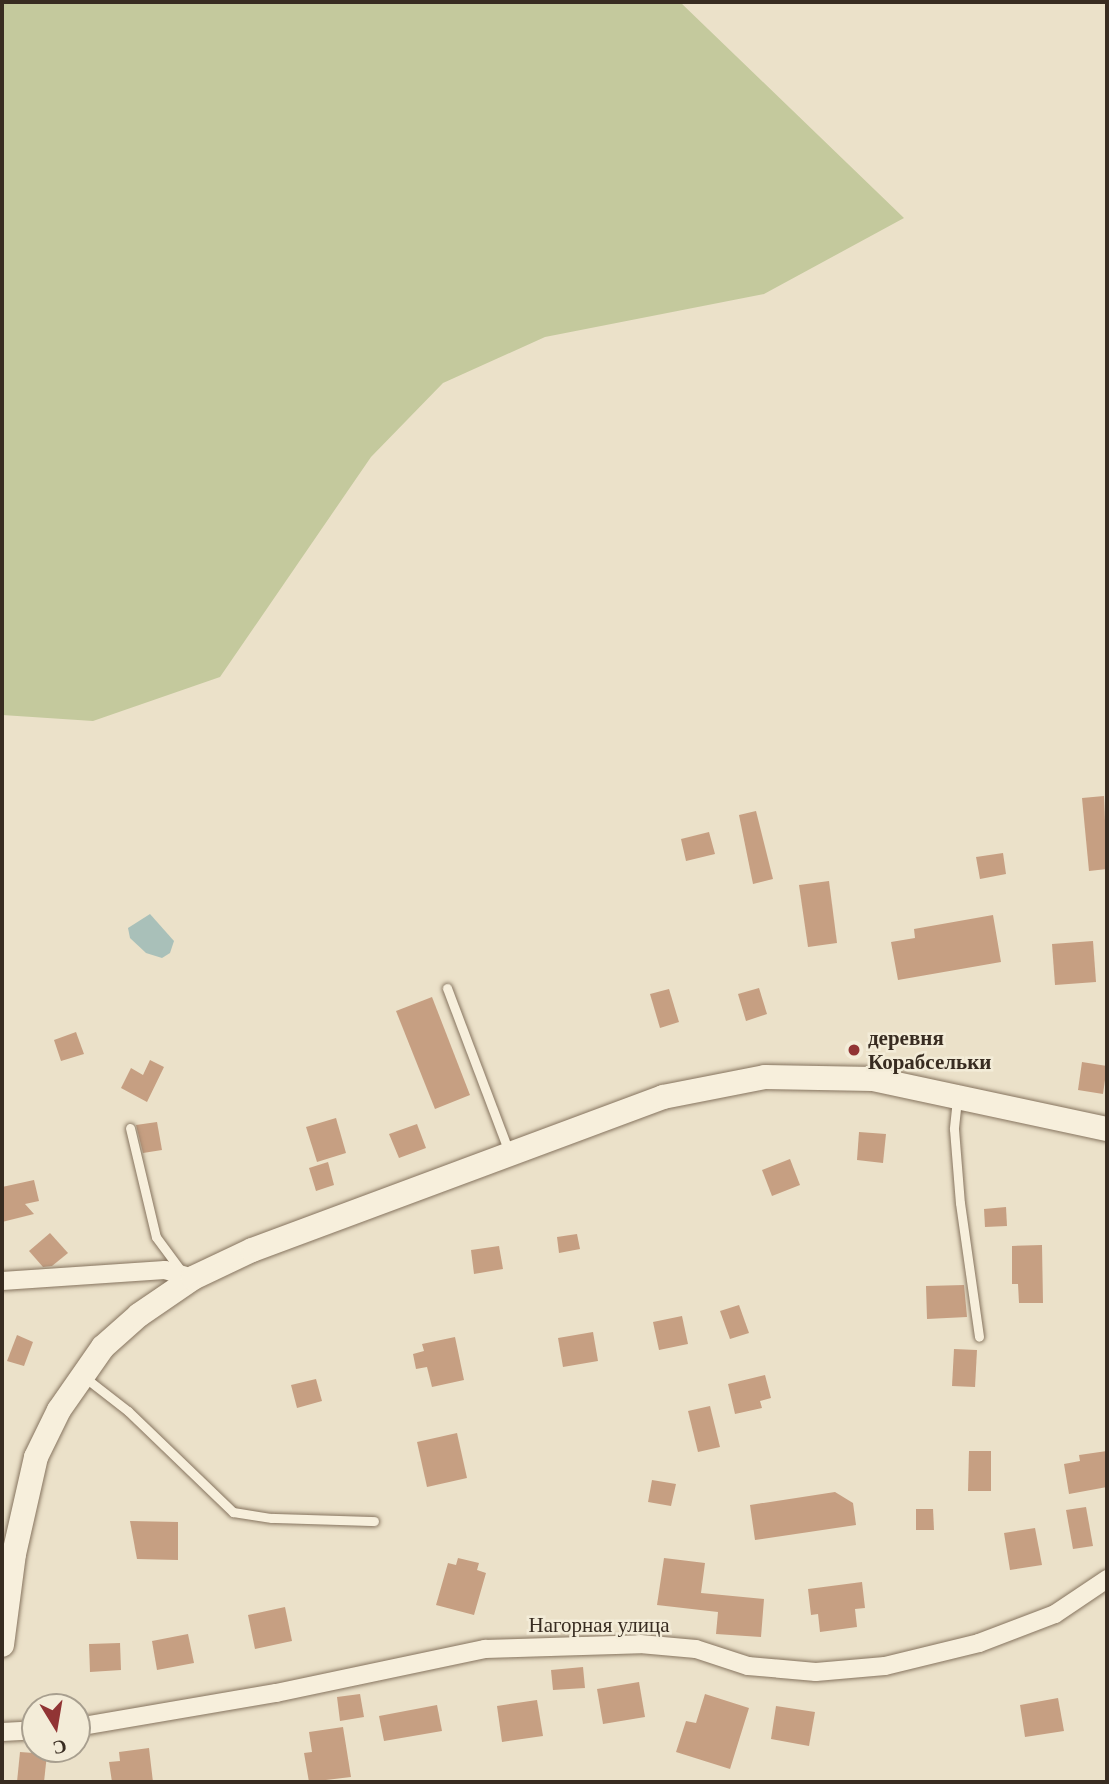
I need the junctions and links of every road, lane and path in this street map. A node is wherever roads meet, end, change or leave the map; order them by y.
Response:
1 (447, 988) dead end
2 (957, 1097) junction
3 (130, 1128) dead end
4 (1107, 1129) edge
5 (509, 1152) junction
6 (188, 1275) junction
7 (2, 1281) edge
8 (979, 1337) dead end
9 (82, 1375) junction
10 (374, 1521) dead end
11 (1107, 1579) edge
12 (2, 1645) edge
13 (91, 1725) edge
14 (21, 1731) edge
15 (2, 1732) edge

1 - 5 lane
2 - 4 main road
2 - 5 main road
2 - 8 lane
3 - 6 lane
5 - 6 main road
6 - 7 street
6 - 9 main road
9 - 10 lane
9 - 12 main road
11 - 13 street, Нагорная улица
14 - 15 street

